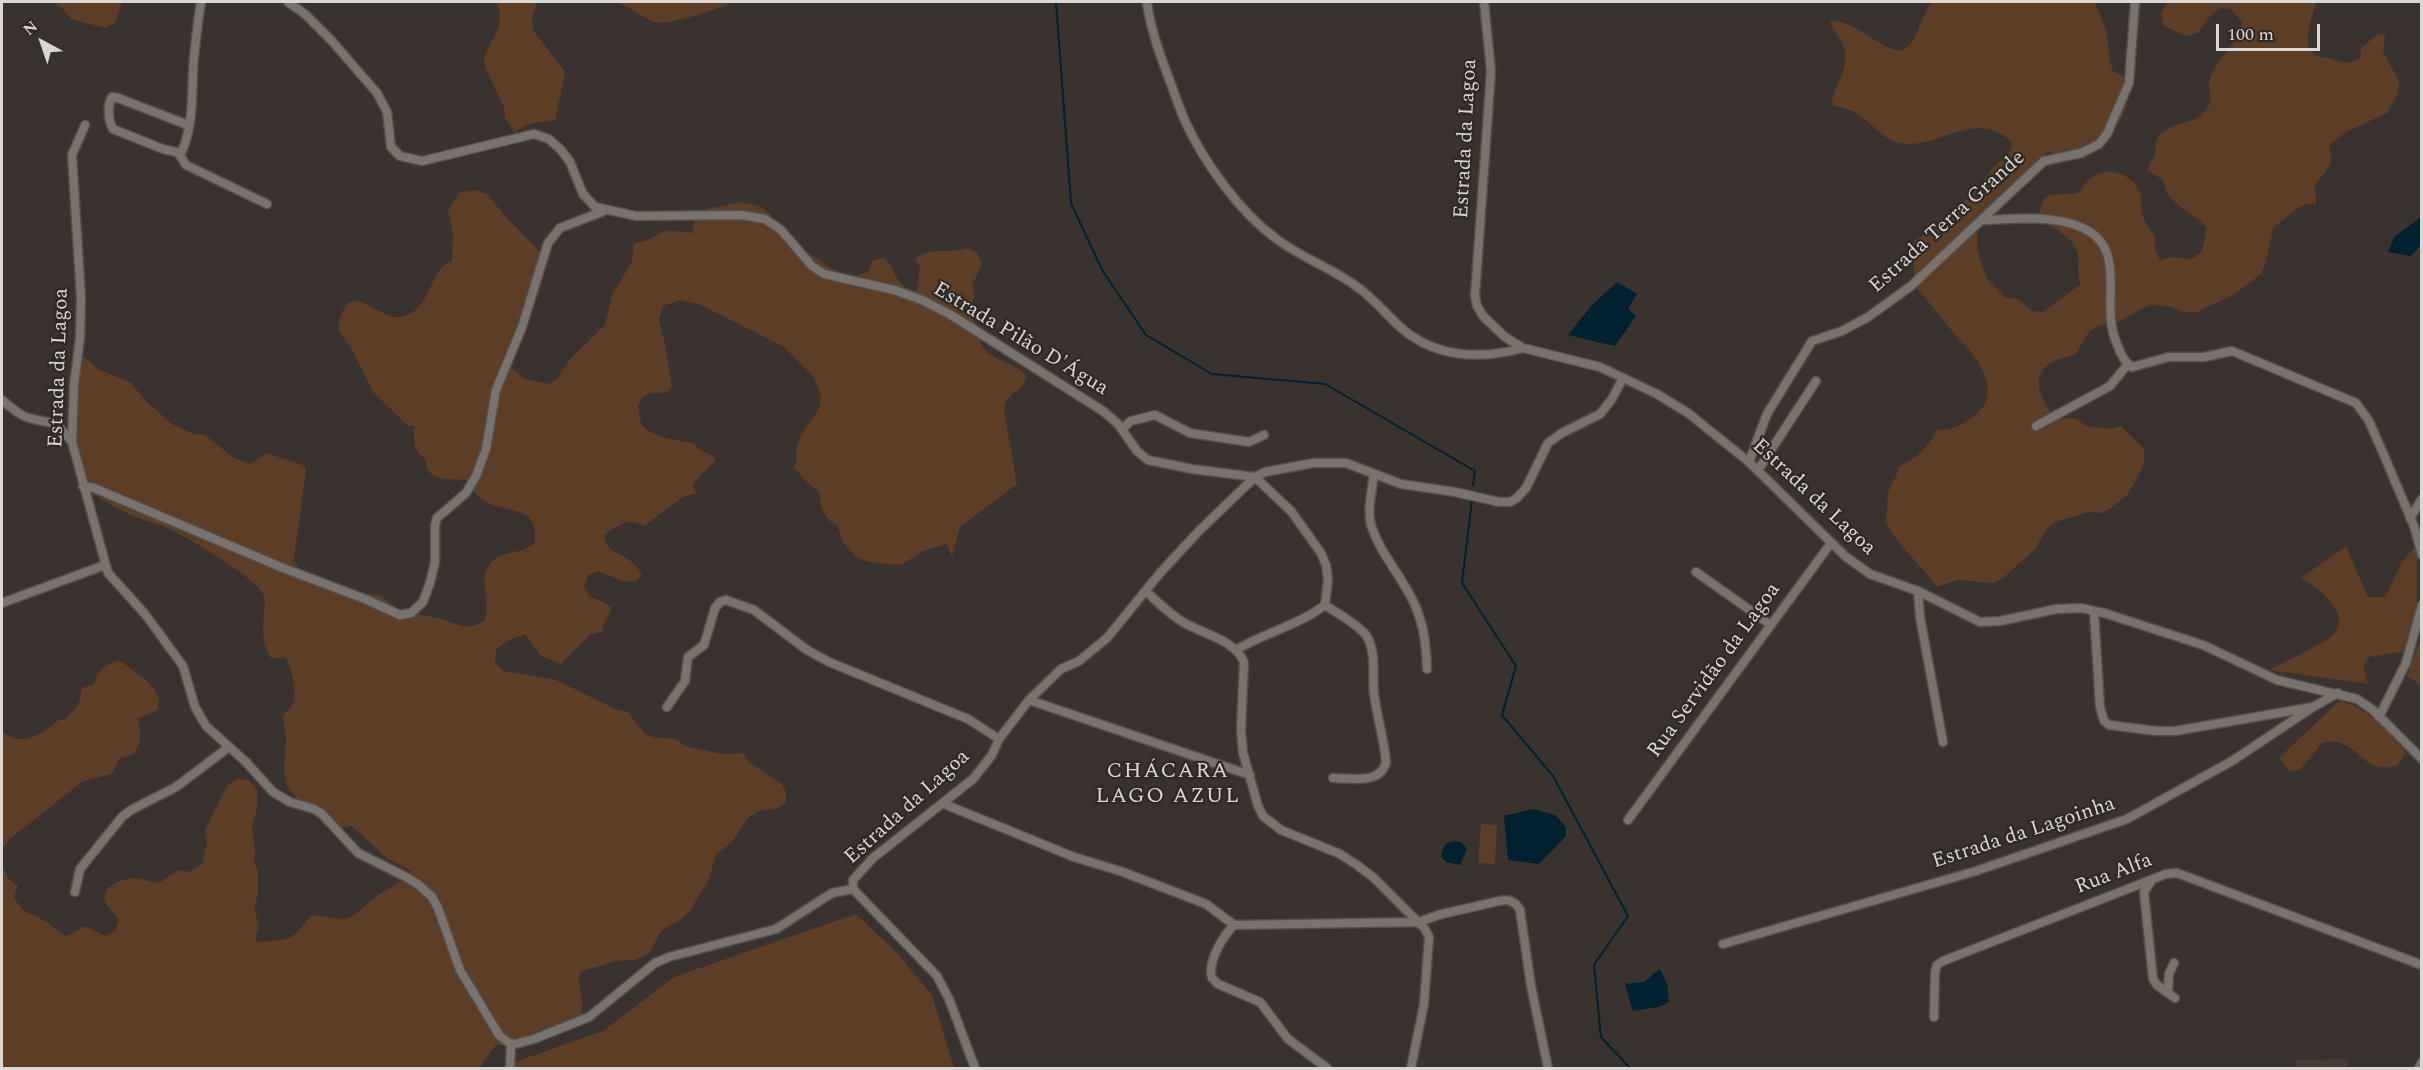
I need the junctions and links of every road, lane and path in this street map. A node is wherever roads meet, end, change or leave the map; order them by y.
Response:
1 (201, 2) edge
2 (288, 2) edge
3 (1147, 2) edge
4 (1484, 2) edge
5 (2134, 2) edge
6 (85, 124) dead end
7 (188, 125) junction
8 (179, 154) junction
9 (267, 204) dead end
10 (604, 211) junction
11 (1984, 220) junction
12 (1523, 348) junction
13 (2128, 364) junction
14 (1623, 378) junction
15 (1816, 381) dead end
16 (2, 400) edge
17 (2036, 426) dead end
18 (1122, 429) junction
19 (1264, 435) dead end
20 (72, 442) junction
21 (1749, 462) junction
22 (1758, 470) junction
23 (1374, 474) junction
24 (1255, 477) junction
25 (83, 486) junction
26 (2421, 499) edge
27 (2410, 518) junction
28 (1830, 543) junction
29 (2421, 555) edge
30 (105, 565) junction
31 (1696, 572) dead end
32 (1146, 591) junction
33 (1918, 591) junction
34 (2, 603) edge
35 (1325, 605) junction
36 (2421, 605) edge
37 (2094, 612) junction
38 (1771, 625) junction
39 (2419, 626) edge
40 (1236, 650) junction
41 (1427, 669) dead end
42 (2338, 693) junction
43 (1029, 700) junction
44 (668, 707) dead end
45 (2313, 707) junction
46 (2379, 717) junction
47 (999, 739) junction
48 (1943, 742) dead end
49 (229, 747) junction
50 (2421, 759) edge
51 (1250, 775) junction
52 (1333, 778) dead end
53 (944, 804) junction
54 (1628, 820) dead end
55 (2152, 880) junction
56 (853, 889) junction
57 (75, 892) dead end
58 (1419, 922) junction
59 (1234, 925) junction
60 (1723, 944) dead end
61 (2174, 963) dead end
62 (2421, 965) edge
63 (2168, 991) junction
64 (2175, 998) dead end
65 (1934, 1017) dead end
66 (511, 1044) junction
67 (2421, 1062) edge
68 (510, 1068) edge
69 (975, 1068) edge
70 (1327, 1068) edge
71 (1411, 1068) edge
72 (1548, 1068) edge
73 (2419, 1068) edge

1 - 7 street
2 - 10 street
3 - 12 street
4 - 12 street, Estrada da Lagoa
5 - 11 street, Estrada Terra Grande
6 - 20 street, Estrada da Lagoa
7 - 8 street
7 - 8 street
8 - 9 street
10 - 18 street, Estrada Pilão D'Água
10 - 25 street
11 - 13 street
11 - 21 street, Estrada Terra Grande
12 - 14 street, Estrada da Lagoa
13 - 17 street
13 - 27 street
14 - 21 street, Estrada da Lagoa
14 - 23 street, Estrada da Lagoa
15 - 22 street
16 - 20 street
18 - 19 street
18 - 24 street, Estrada Pilão D'Água
20 - 25 street, Estrada da Lagoa
21 - 22 street, Estrada da Lagoa
22 - 28 street, Estrada da Lagoa
23 - 24 street, Estrada da Lagoa
23 - 41 street
24 - 32 street, Estrada da Lagoa
24 - 35 street
25 - 30 street, Estrada da Lagoa
26 - 27 street
27 - 29 street
28 - 33 street, Estrada da Lagoa
28 - 38 street, Rua Servidão da Lagoa
30 - 34 street
30 - 49 street, Estrada da Lagoa
31 - 38 street
32 - 40 street
32 - 43 street, Estrada da Lagoa
33 - 37 street, Estrada da Lagoa
33 - 48 street
35 - 40 street
35 - 52 street
36 - 39 street
37 - 42 street, Estrada da Lagoa
37 - 45 street
38 - 54 street, Rua Servidão da Lagoa
39 - 46 street
40 - 51 street
42 - 45 street
42 - 46 street, Estrada da Lagoa
43 - 47 street, Estrada da Lagoa
43 - 51 street
44 - 47 street
45 - 60 street, Estrada da Lagoinha
46 - 50 street, Estrada da Lagoa
47 - 53 street, Estrada da Lagoa
49 - 57 street
49 - 66 street, Estrada da Lagoa
51 - 58 street
53 - 56 street, Estrada da Lagoa
53 - 59 street
55 - 62 street, Rua Alfa
55 - 63 street
55 - 65 street, Rua Alfa
56 - 66 street, Estrada da Lagoa
56 - 69 street
58 - 59 street
58 - 71 street
58 - 72 street
59 - 70 street
61 - 63 street
63 - 64 street
66 - 68 street
67 - 73 street

